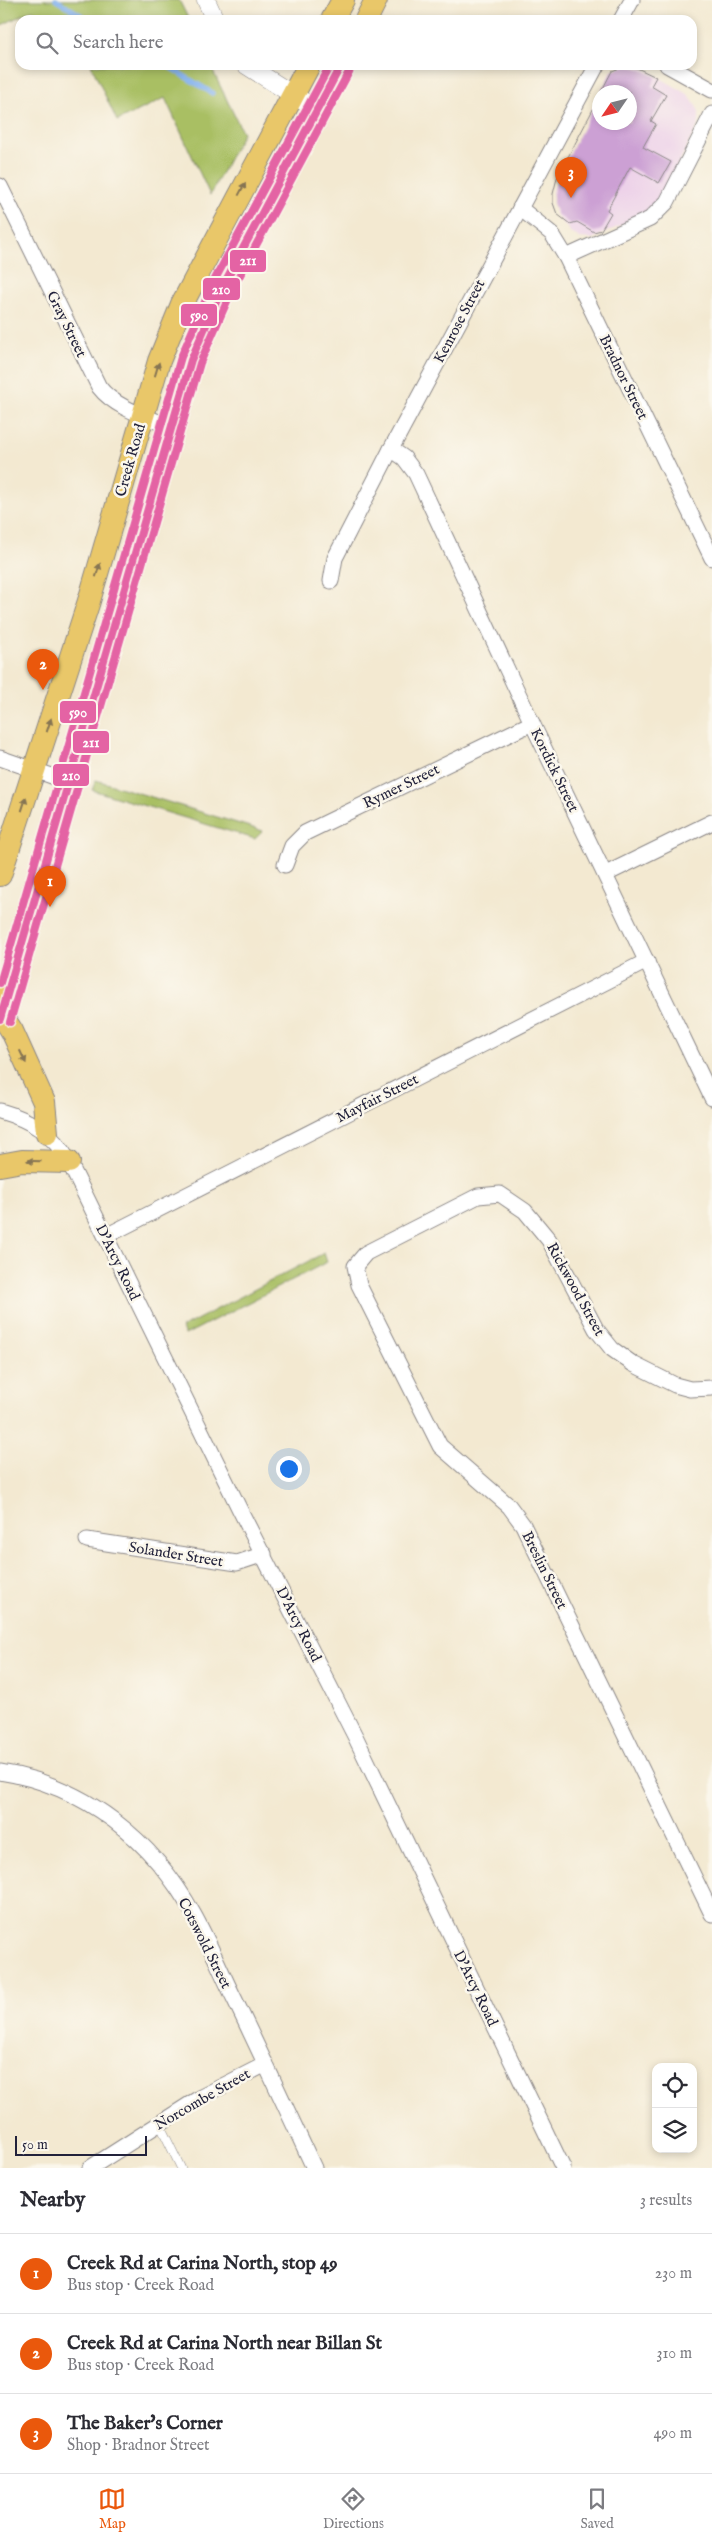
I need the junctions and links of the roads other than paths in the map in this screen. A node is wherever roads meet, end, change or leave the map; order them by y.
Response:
1 (206, 0) edge
2 (343, 0) edge
3 (376, 0) edge
4 (632, 0) edge
5 (213, 15) edge
6 (335, 15) edge
7 (368, 15) edge
8 (624, 15) edge
9 (254, 70) edge
10 (306, 70) edge
11 (339, 70) edge
12 (594, 70) edge
13 (676, 70) edge
14 (712, 90) edge
15 (293, 95) junction
16 (318, 110) junction
17 (712, 114) edge
18 (0, 186) edge
19 (520, 208) junction
20 (566, 257) junction
21 (143, 415) junction
22 (171, 427) junction
23 (391, 449) junction
24 (712, 558) edge
25 (331, 581) dead end
26 (532, 723) junction
27 (0, 758) edge
28 (35, 771) junction
29 (69, 782) junction
30 (712, 822) edge
31 (285, 865) dead end
32 (606, 874) junction
33 (0, 876) edge
34 (647, 961) junction
35 (1, 1016) edge
36 (712, 1098) edge
37 (0, 1111) edge
38 (47, 1133) junction
39 (69, 1162) junction
40 (0, 1165) edge
41 (106, 1236) junction
42 (366, 1253) joint
43 (712, 1388) edge
44 (87, 1540) dead end
45 (264, 1554) junction
46 (0, 1772) edge
47 (712, 1914) edge
48 (266, 2064) junction
49 (159, 2123) junction
50 (90, 2168) edge
51 (181, 2168) edge
52 (314, 2168) edge
53 (563, 2168) edge

1 - 5 street
2 - 6 main road
3 - 7 main road
4 - 8 street
9 - 15 street
10 - 15 main road, Creek Road
11 - 16 main road, Creek Road
12 - 19 street, Kenrose Street
13 - 14 street
15 - 16 street
21 -> 15 main road, Creek Road
16 - 22 main road, Creek Road
17 - 20 street
18 - 21 street, Gray Street
19 - 20 street, Bradnor Street
19 - 23 street, Kenrose Street
20 - 24 street, Bradnor Street
21 - 22 street, Gray Street
28 -> 21 main road, Creek Road
22 - 29 main road, Creek Road
23 - 25 street, Kenrose Street
23 - 26 street, Kordick Street
26 - 31 street, Rymer Street
26 - 32 street, Kordick Street
27 - 28 street
28 - 29 street
33 -> 28 main road, Creek Road
29 - 35 main road, Creek Road
30 - 32 street
32 - 34 street, Kordick Street
34 - 36 street, Kordick Street
34 - 41 street, Mayfair Street
35 -> 38 main road
37 - 38 street, D'Arcy Road
38 - 39 street, D'Arcy Road
39 -> 40 main road
39 - 41 street, D'Arcy Road
41 - 45 street, D'Arcy Road
42 - 43 street, Rickwood Street
42 - 47 street, Breslin Street
44 - 45 street, Solander Street
45 - 53 street, D'Arcy Road
46 - 48 street, Cotswold Street
48 - 49 street, Norcombe Street
48 - 52 street, Cotswold Street
49 - 50 street, Norcombe Street
49 - 51 lane

